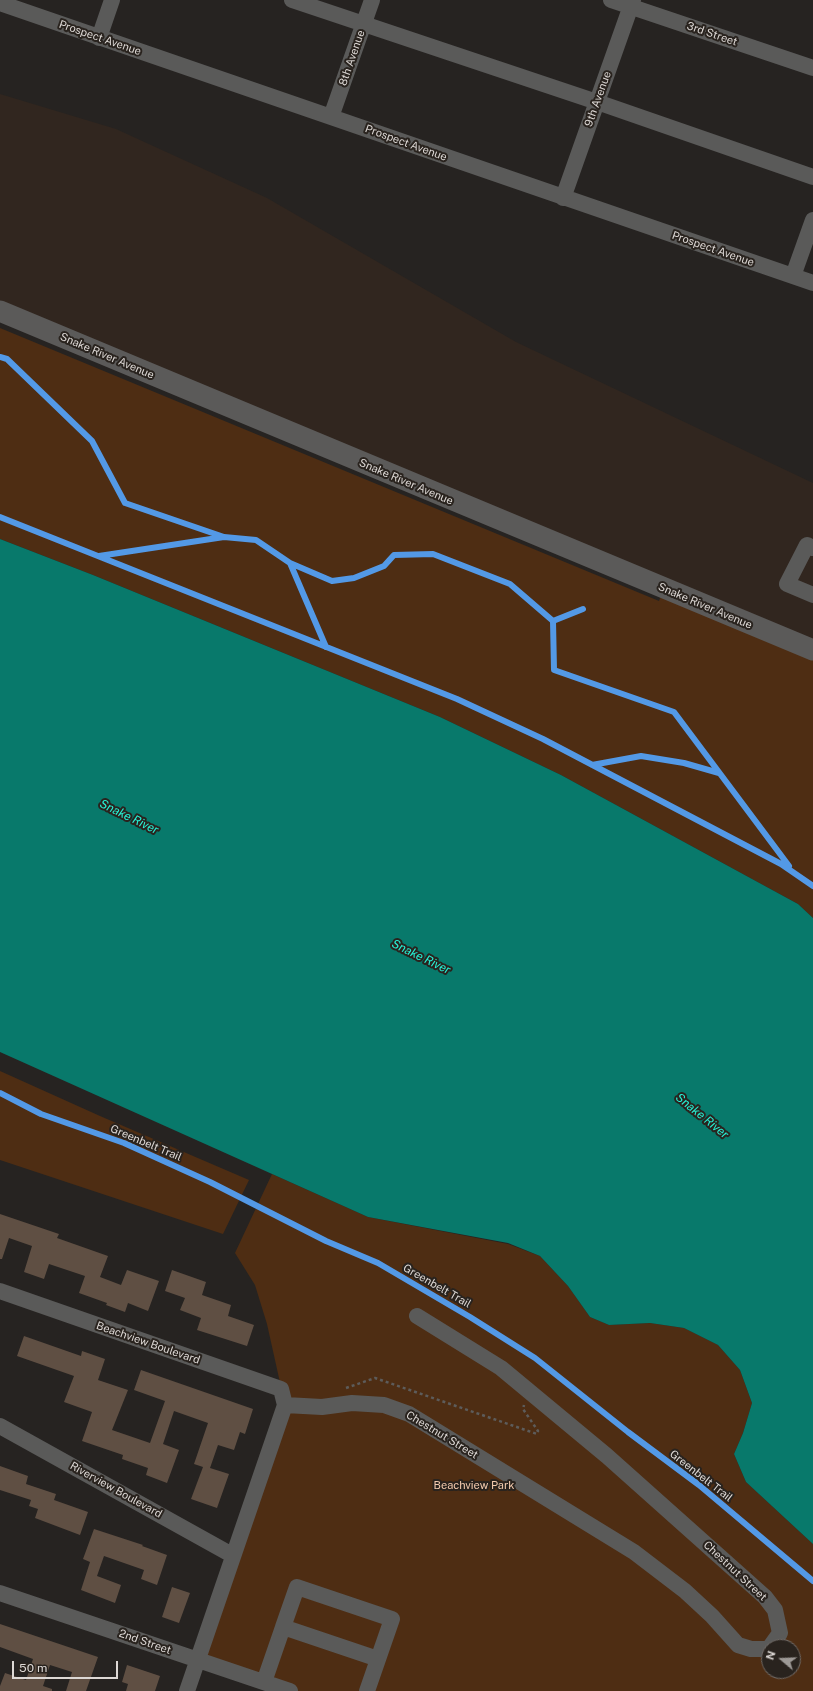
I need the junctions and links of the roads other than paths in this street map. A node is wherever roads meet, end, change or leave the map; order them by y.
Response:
1 (112, 0) edge
2 (292, 0) edge
3 (372, 0) edge
4 (611, 0) edge
5 (0, 3) edge
6 (632, 3) edge
7 (364, 23) junction
8 (99, 38) junction
9 (813, 68) edge
10 (596, 102) junction
11 (331, 116) junction
12 (813, 177) edge
13 (562, 198) junction
14 (813, 220) edge
15 (792, 276) junction
16 (813, 283) edge
17 (0, 311) edge
18 (813, 548) edge
19 (813, 595) edge
20 (813, 650) edge
21 (0, 1291) edge
22 (418, 1316) dead end
23 (285, 1405) junction
24 (0, 1426) edge
25 (232, 1555) junction
26 (0, 1592) edge
27 (283, 1627) junction
28 (776, 1639) edge
29 (761, 1648) edge
30 (378, 1659) junction
31 (197, 1660) junction
32 (264, 1682) junction
33 (187, 1691) edge
34 (290, 1691) edge
35 (367, 1691) edge

1 - 8 street
2 - 7 street
3 - 7 street, 8th Avenue
4 - 6 street, 3rd Street
5 - 8 street, Prospect Avenue
6 - 9 street, 3rd Street
6 - 10 street, 9th Avenue
7 - 10 street
7 - 11 street, 8th Avenue
8 - 11 street, Prospect Avenue
10 - 12 street
10 - 13 street, 9th Avenue
11 - 13 street, Prospect Avenue
13 - 15 street, Prospect Avenue
14 - 15 street
15 - 16 street, Prospect Avenue
17 - 20 main road, Snake River Avenue
18 - 19 street
21 - 23 street, Beachview Boulevard
22 - 28 street, Chestnut Street
23 - 25 street
23 - 29 street, Chestnut Street
24 - 25 street, Riverview Boulevard
25 - 31 street
26 - 31 street, 2nd Street
27 - 30 street
27 - 30 street
27 - 32 street
30 - 35 street
31 - 32 street, 2nd Street
31 - 33 street
32 - 34 street, 2nd Street

